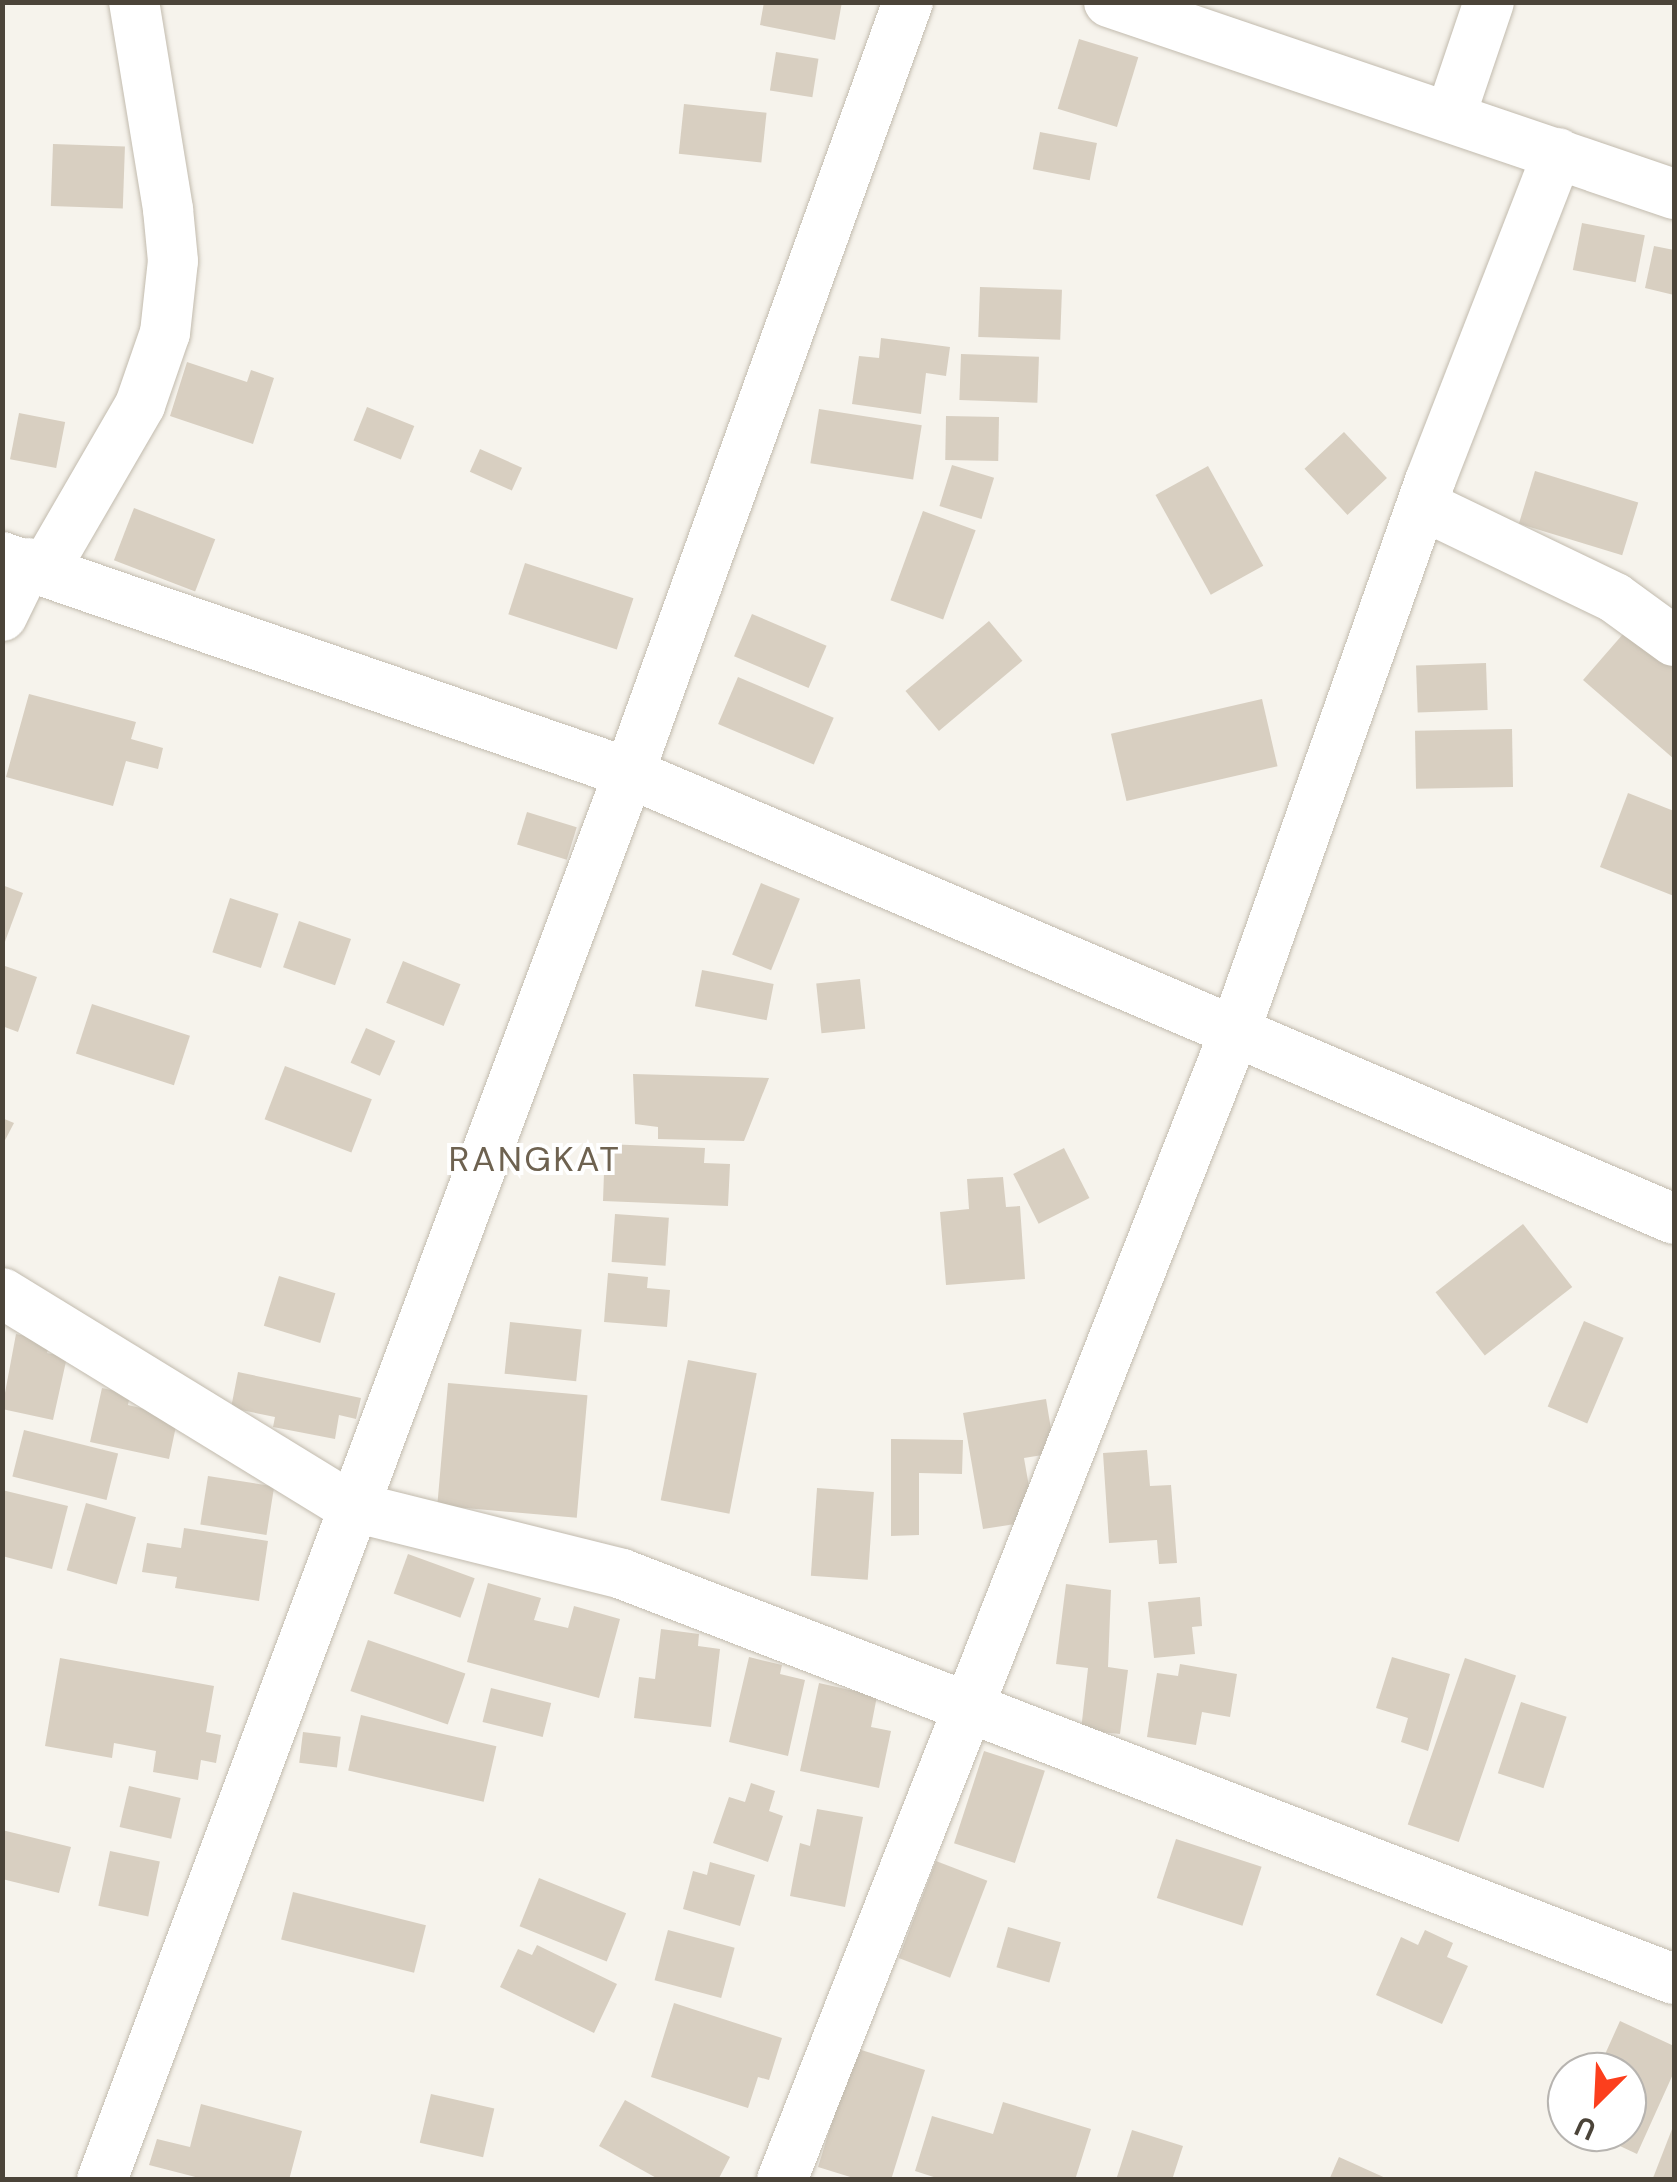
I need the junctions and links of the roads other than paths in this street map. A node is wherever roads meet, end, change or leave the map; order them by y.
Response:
1 (134, 2) edge
2 (908, 2) edge
3 (1109, 2) edge
4 (1489, 2) edge
5 (1450, 117) junction
6 (1558, 153) junction
7 (1674, 194) edge
8 (1422, 506) junction
9 (25, 563) edge
10 (2, 616) edge
11 (1674, 641) edge
12 (629, 774) junction
13 (1236, 1031) junction
14 (1674, 1219) edge
15 (2, 1293) edge
16 (350, 1506) junction
17 (972, 1706) junction
18 (1674, 1979) edge
19 (102, 2180) edge
20 (782, 2180) edge

1 - 9 street
2 - 12 street
3 - 5 street
4 - 5 street
5 - 6 street
6 - 7 street
6 - 8 street
8 - 11 street
8 - 13 street
9 - 10 street
9 - 12 street
12 - 13 street
12 - 16 street
13 - 14 street
13 - 17 street
15 - 16 street
16 - 17 street
16 - 19 street
17 - 18 street
17 - 20 street

